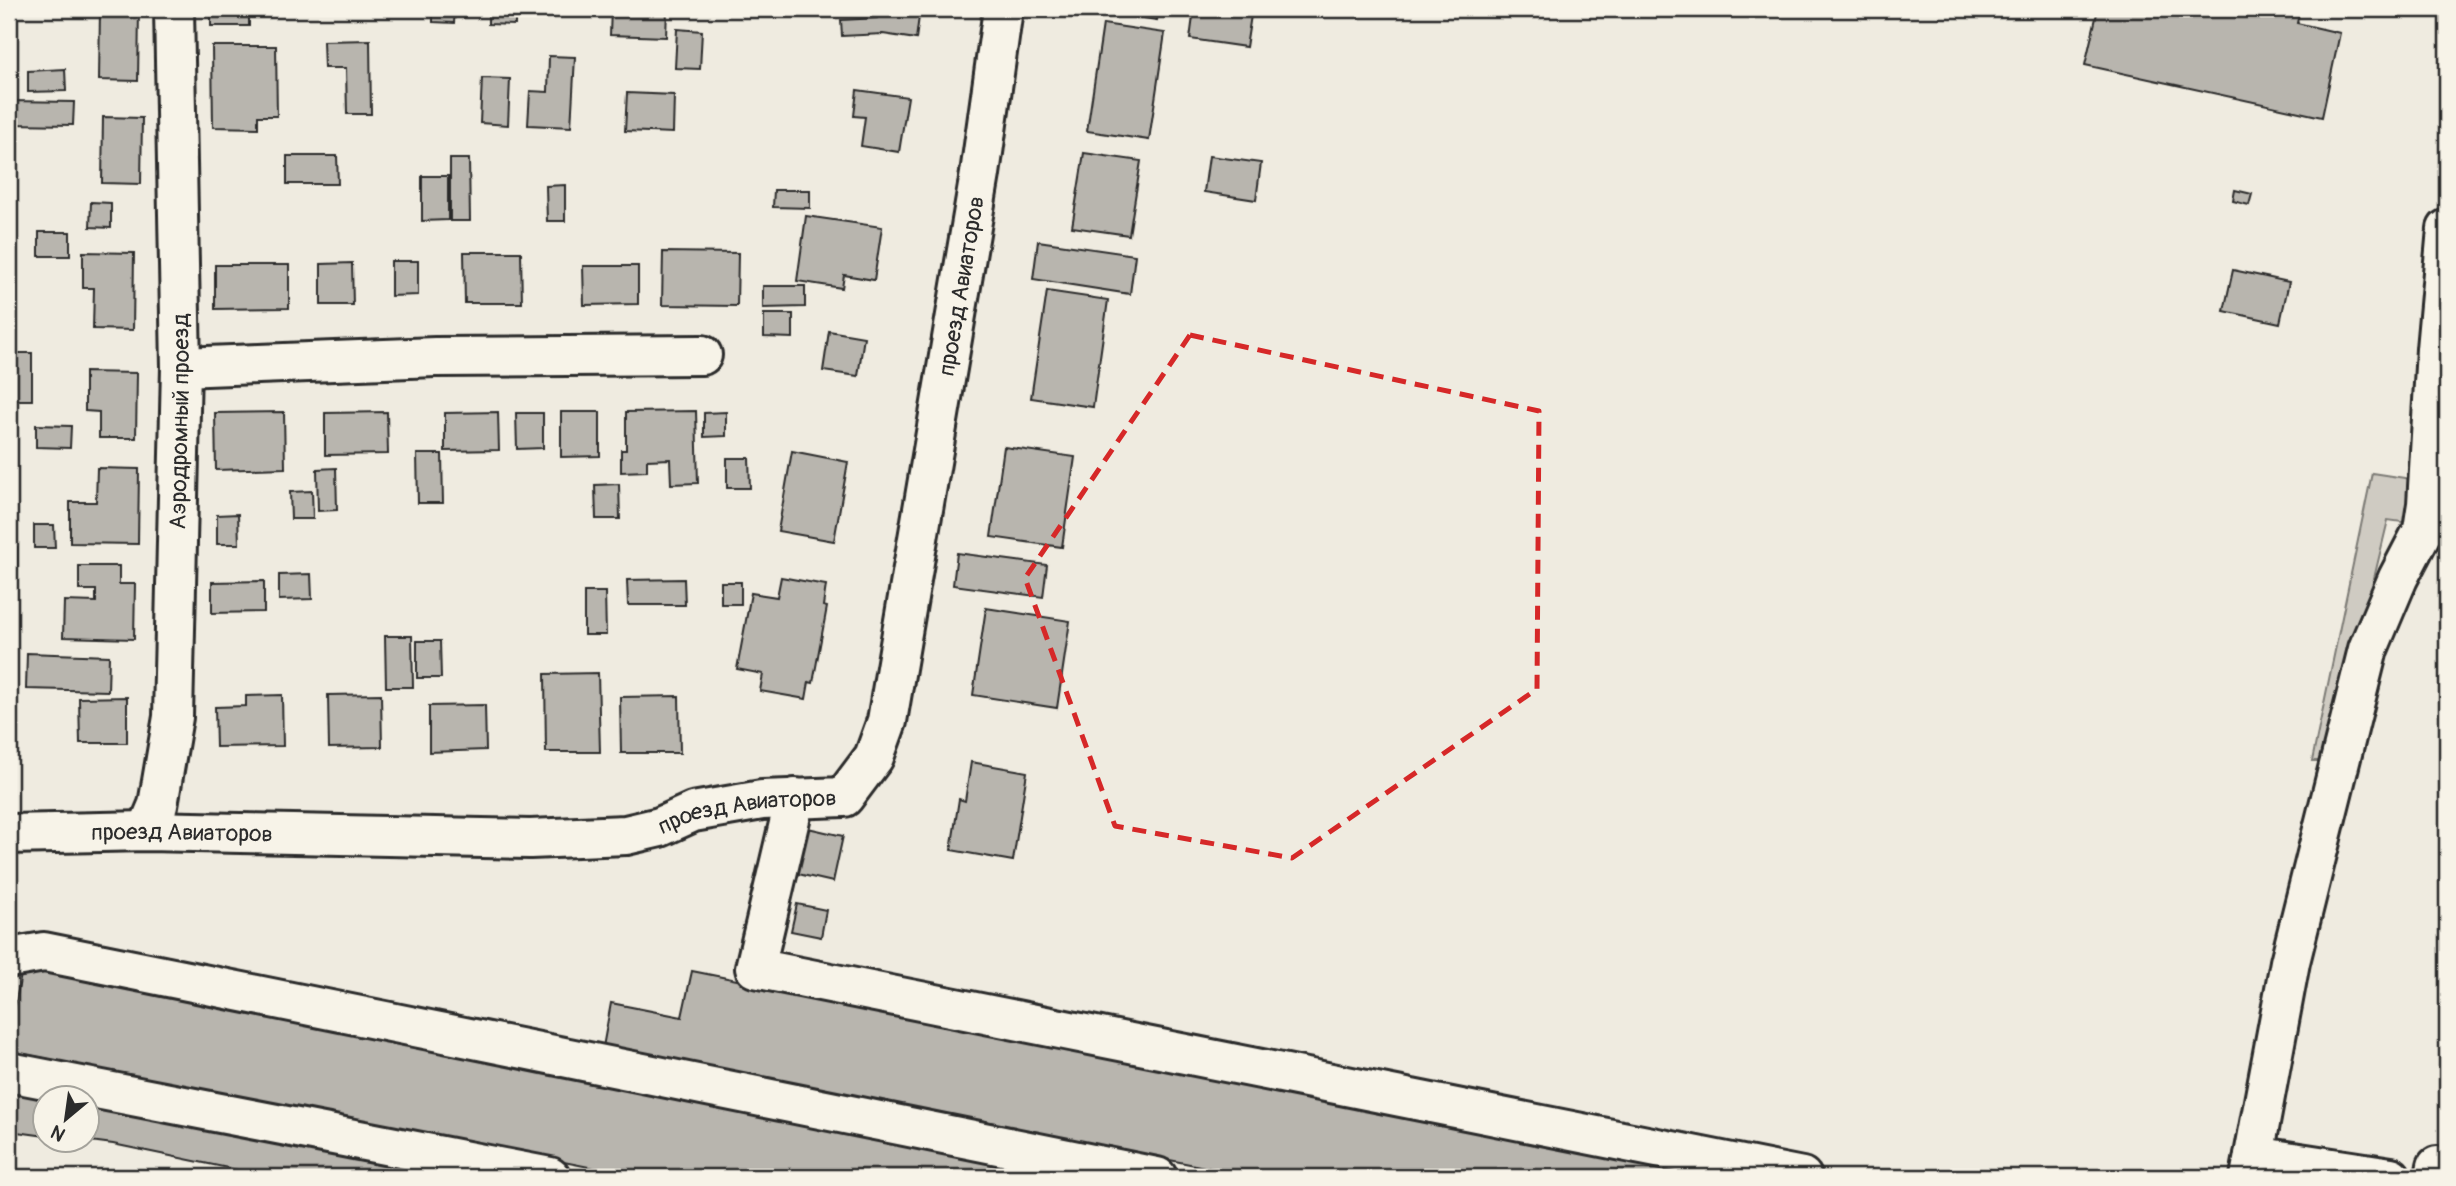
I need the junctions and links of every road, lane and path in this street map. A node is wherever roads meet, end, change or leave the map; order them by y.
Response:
1 (174, 9) edge
2 (1003, 9) edge
3 (2447, 229) edge
4 (702, 355) dead end
5 (181, 367) junction
6 (795, 799) junction
7 (147, 831) junction
8 (9, 834) edge
9 (9, 958) edge
10 (9, 1072) edge
11 (2252, 1167) edge
12 (2447, 1168) edge
13 (550, 1177) edge
14 (1157, 1177) edge
15 (1802, 1177) edge
16 (2391, 1177) edge
17 (2435, 1177) edge

1 - 5 street, Аэродромный проезд
2 - 6 street, проезд Авиаторов
3 - 11 street
4 - 5 street
5 - 7 street, Аэродромный проезд
6 - 7 street, проезд Авиаторов
6 - 15 street
7 - 8 street, проезд Авиаторов
9 - 14 street
10 - 13 street
11 - 16 street
12 - 17 street

